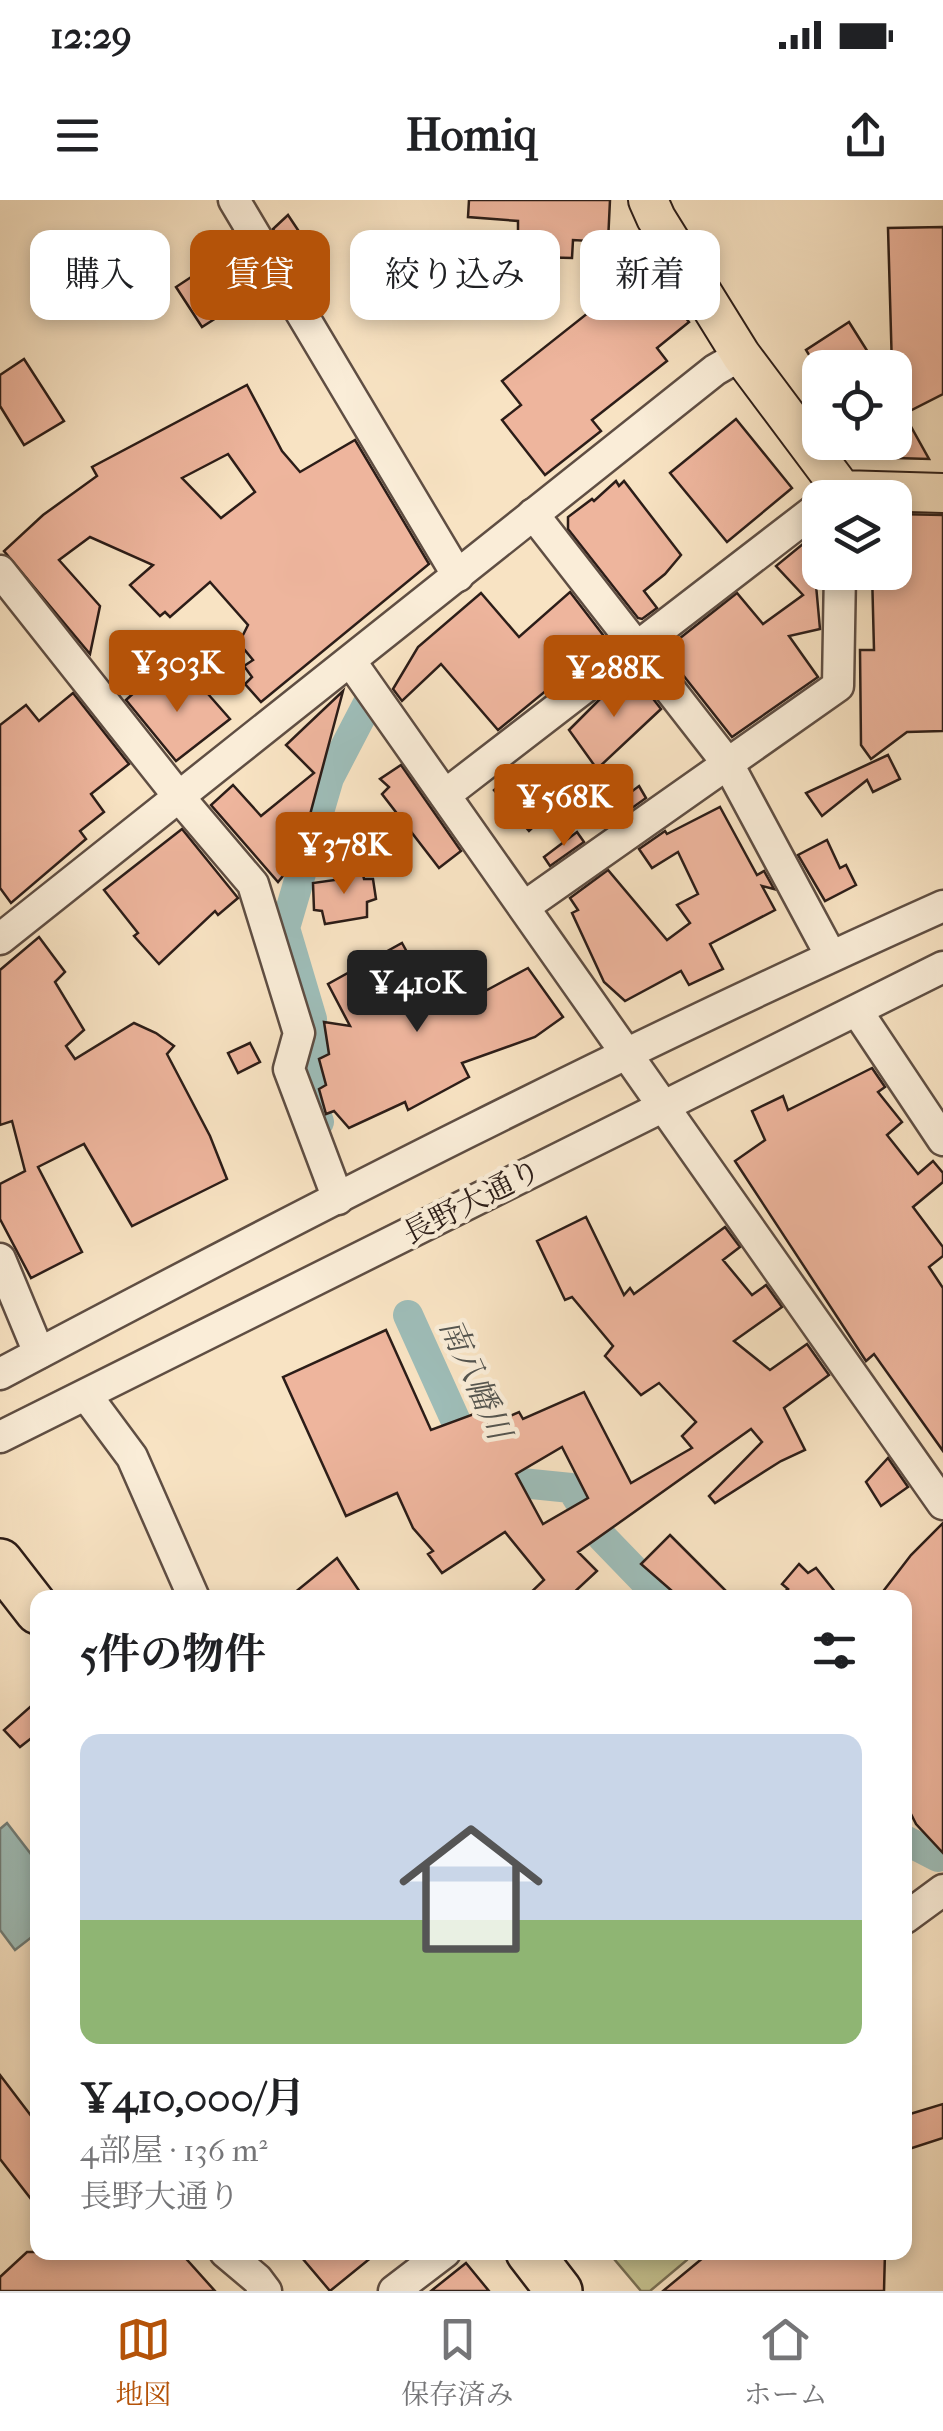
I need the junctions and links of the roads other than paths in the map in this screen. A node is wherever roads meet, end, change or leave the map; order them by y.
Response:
1 (234, 200) edge
2 (648, 200) edge
3 (741, 355) junction
4 (822, 480) edge
5 (943, 493) edge
6 (912, 494) edge
7 (534, 514) junction
8 (802, 522) edge
9 (0, 571) edge
10 (458, 576) junction
11 (840, 590) edge
12 (636, 646) junction
13 (351, 662) junction
14 (728, 764) junction
15 (446, 795) junction
16 (179, 797) junction
17 (524, 906) junction
18 (943, 906) edge
19 (0, 939) edge
20 (830, 956) junction
21 (943, 967) edge
22 (858, 1011) junction
23 (629, 1054) junction
24 (665, 1105) junction
25 (943, 1138) edge
26 (338, 1199) junction
27 (0, 1258) edge
28 (40, 1354) junction
29 (0, 1374) edge
30 (86, 1396) junction
31 (0, 1437) edge
32 (943, 1504) edge
33 (0, 1562) edge
34 (190, 1590) edge
35 (30, 1601) edge
36 (943, 1890) edge
37 (912, 1913) edge
38 (235, 2260) edge
39 (434, 2260) edge
40 (535, 2260) edge
41 (266, 2291) edge
42 (394, 2291) edge
43 (558, 2291) edge

1 - 10 street
2 - 3 main road
3 - 4 main road
3 - 7 street
5 - 6 main road
7 - 10 street
7 - 12 street
8 - 12 street
9 - 16 street
10 - 13 street
11 - 14 street
12 - 14 street
12 - 15 street
13 - 15 street
13 - 16 street
14 - 17 street
14 - 20 street
15 - 17 street
16 - 19 street
16 - 26 street
17 - 23 street
18 - 20 street, 長野大通り
20 - 23 street, 長野大通り
21 - 22 street, 長野大通り
22 - 24 street, 長野大通り
22 - 25 street
23 - 24 street
23 - 26 street, 長野大通り
24 - 30 street, 長野大通り
24 - 32 street
26 - 28 street, 長野大通り
27 - 28 street
28 - 29 street, 長野大通り
30 - 31 street, 長野大通り
30 - 34 street
33 - 35 highway
36 - 37 street
38 - 41 street
39 - 42 street
40 - 43 highway

